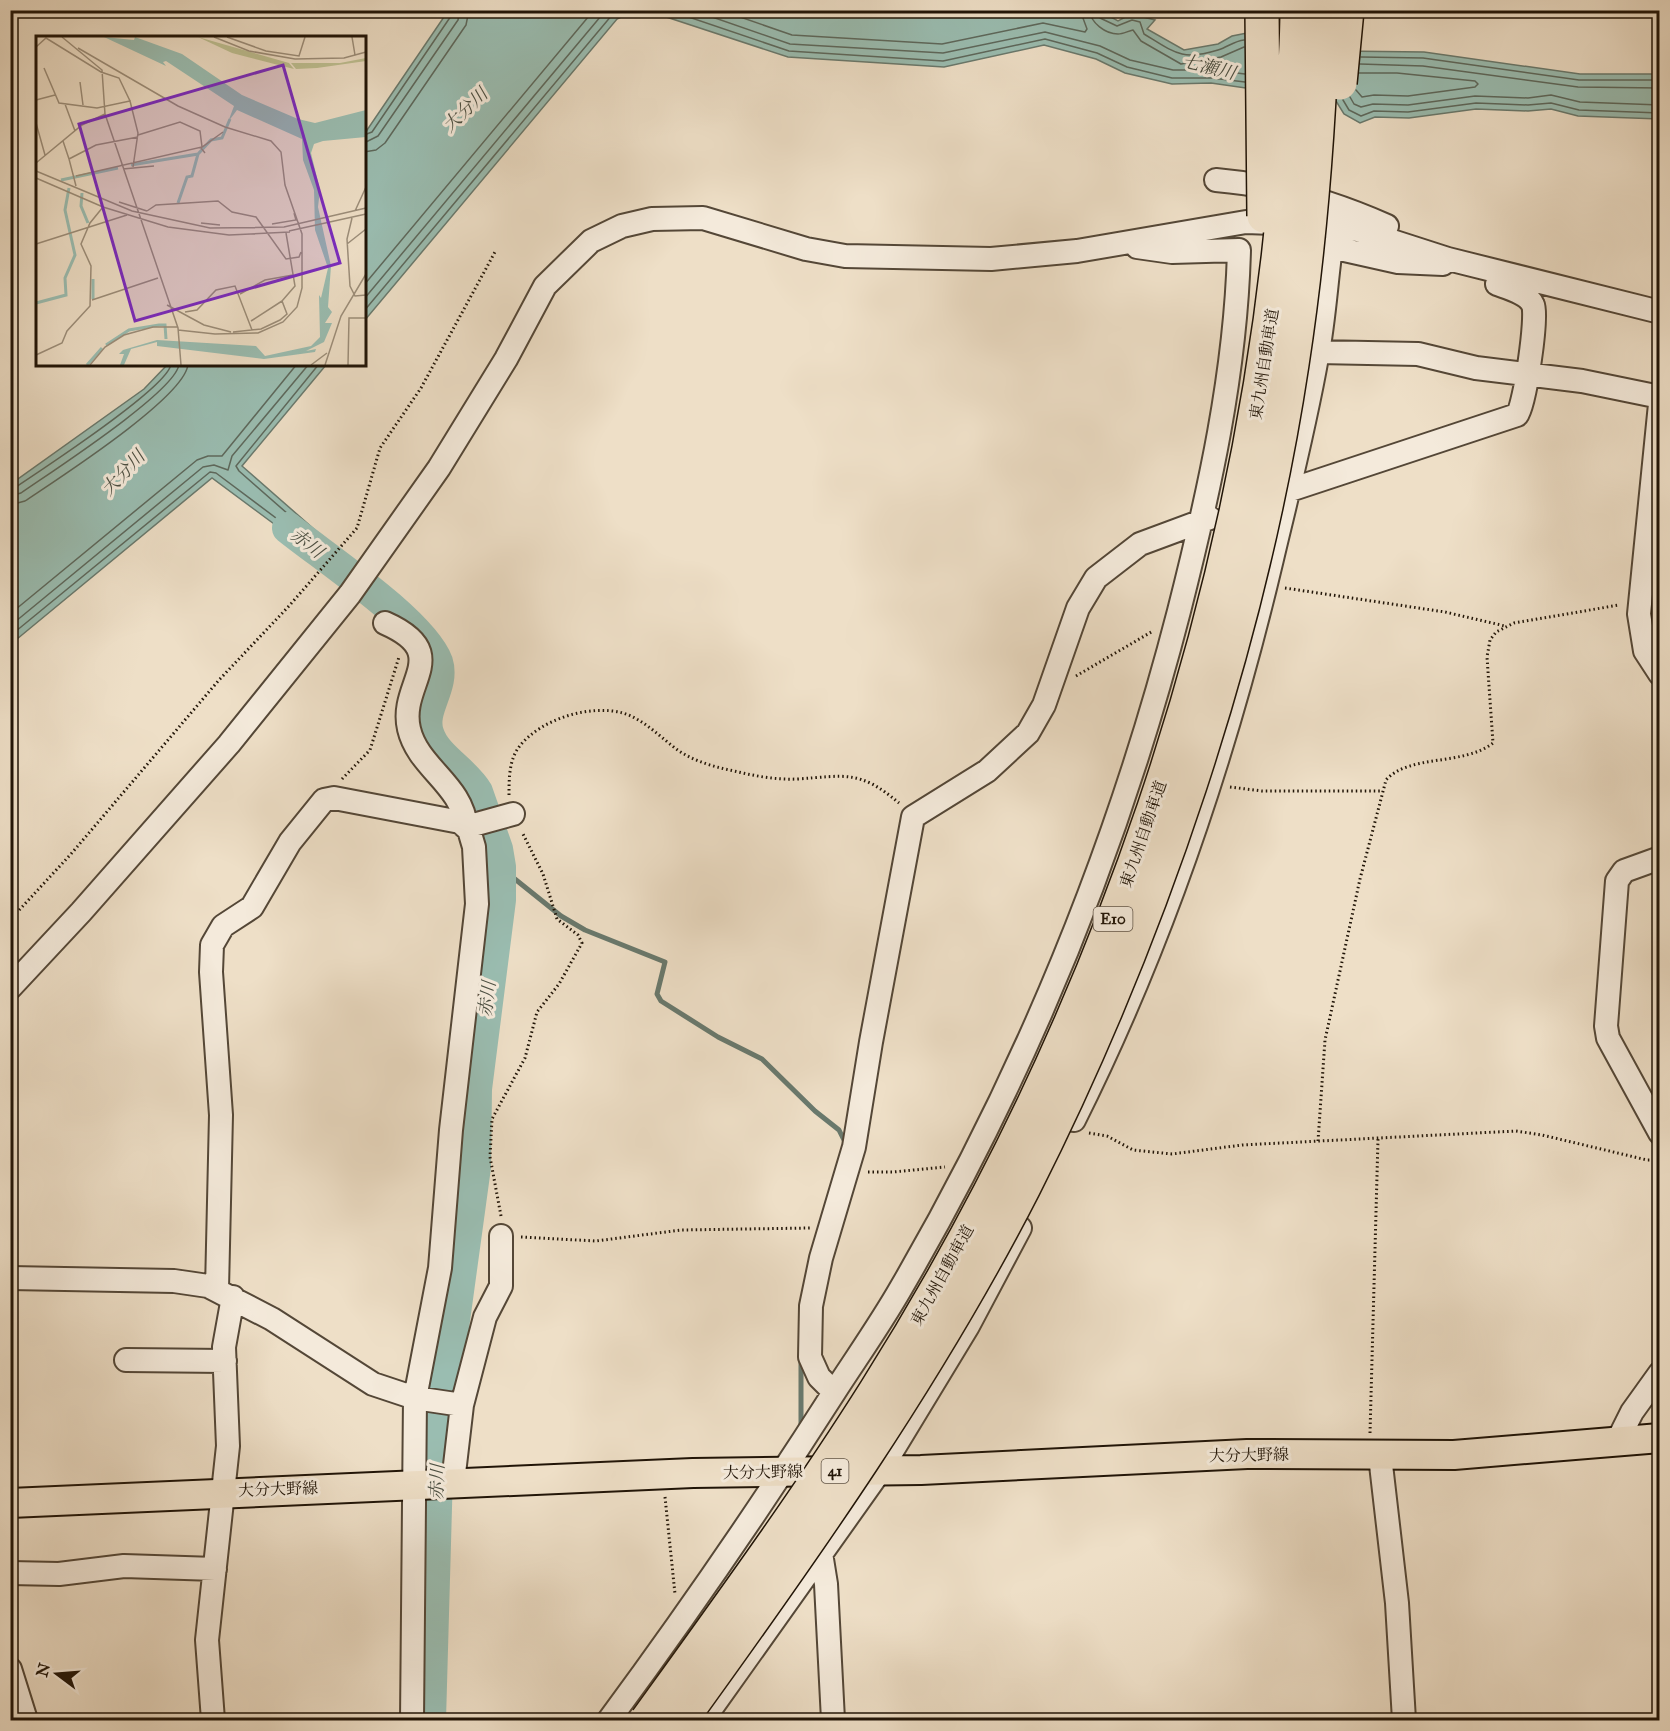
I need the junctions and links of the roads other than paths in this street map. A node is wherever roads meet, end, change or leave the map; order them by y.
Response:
1 (1262, 10) edge
2 (1297, 10) edge
3 (1323, 10) edge
4 (1347, 10) edge
5 (1216, 180) dead end
6 (1115, 243) junction
7 (1415, 247) junction
8 (1447, 261) junction
9 (1659, 312) edge
10 (1318, 352) junction
11 (1265, 358) junction
12 (1528, 374) junction
13 (1659, 397) edge
14 (1659, 404) edge
15 (1277, 495) junction
16 (1201, 522) junction
17 (1646, 610) edge
18 (385, 623) dead end
19 (1659, 674) edge
20 (513, 814) road end
21 (466, 827) junction
22 (1659, 858) edge
23 (10, 988) edge
24 (1659, 1133) edge
25 (501, 1236) road end
26 (10, 1278) edge
27 (225, 1293) junction
28 (126, 1360) dead end
29 (225, 1361) junction
30 (1659, 1373) edge
31 (834, 1392) junction
32 (415, 1398) junction
33 (462, 1406) junction
34 (1659, 1438) edge
35 (1616, 1444) junction
36 (1375, 1456) junction
37 (880, 1471) junction
38 (784, 1472) junction
39 (453, 1482) junction
40 (415, 1484) junction
41 (224, 1491) junction
42 (10, 1503) edge
43 (821, 1553) junction
44 (215, 1569) junction
45 (10, 1573) edge
46 (10, 1669) edge
47 (26, 1720) edge
48 (213, 1720) edge
49 (412, 1720) edge
50 (609, 1720) edge
51 (647, 1720) edge
52 (681, 1720) edge
53 (703, 1720) edge
54 (833, 1720) edge
55 (1404, 1720) edge

1 - 11 highway, bridge
2 - 11 highway, 東九州自動車道 / E10, bridge
3 - 15 highway, 東九州自動車道 / E10, bridge
4 - 15 highway, bridge
5 - 7 street
6 - 7 street
6 - 16 street
6 - 23 street
7 - 8 street
8 - 9 street
8 - 10 street
8 - 12 street
10 - 12 street
10 - 15 street
11 - 51 highway, 東九州自動車道 / E10, bridge
12 - 13 street
12 - 15 street
14 - 17 street
15 - 16 street
15 - 37 street
15 - 52 highway, 東九州自動車道 / E10, bridge
16 - 31 street
16 - 31 street
17 - 19 street
18 - 21 street
20 - 21 street
21 - 27 street
21 - 32 street
22 - 24 street
25 - 33 street
26 - 27 street
27 - 29 street
27 - 32 street
28 - 29 street
29 - 41 street
30 - 35 street
31 - 38 street
32 - 33 street
32 - 40 street
33 - 39 street
34 - 35 main road, 大分大野線 / 41
35 - 36 main road, 大分大野線 / 41
36 - 37 main road, 大分大野線 / 41
36 - 55 street
37 - 38 main road, 大分大野線 / 41
37 - 43 street
38 - 39 main road, 大分大野線 / 41
38 - 50 street
39 - 40 main road, 大分大野線 / 41
40 - 41 main road, 大分大野線 / 41
40 - 49 street
41 - 42 main road, 大分大野線 / 41
41 - 44 street
43 - 53 street
43 - 54 street
44 - 45 street
44 - 48 street
46 - 47 street

